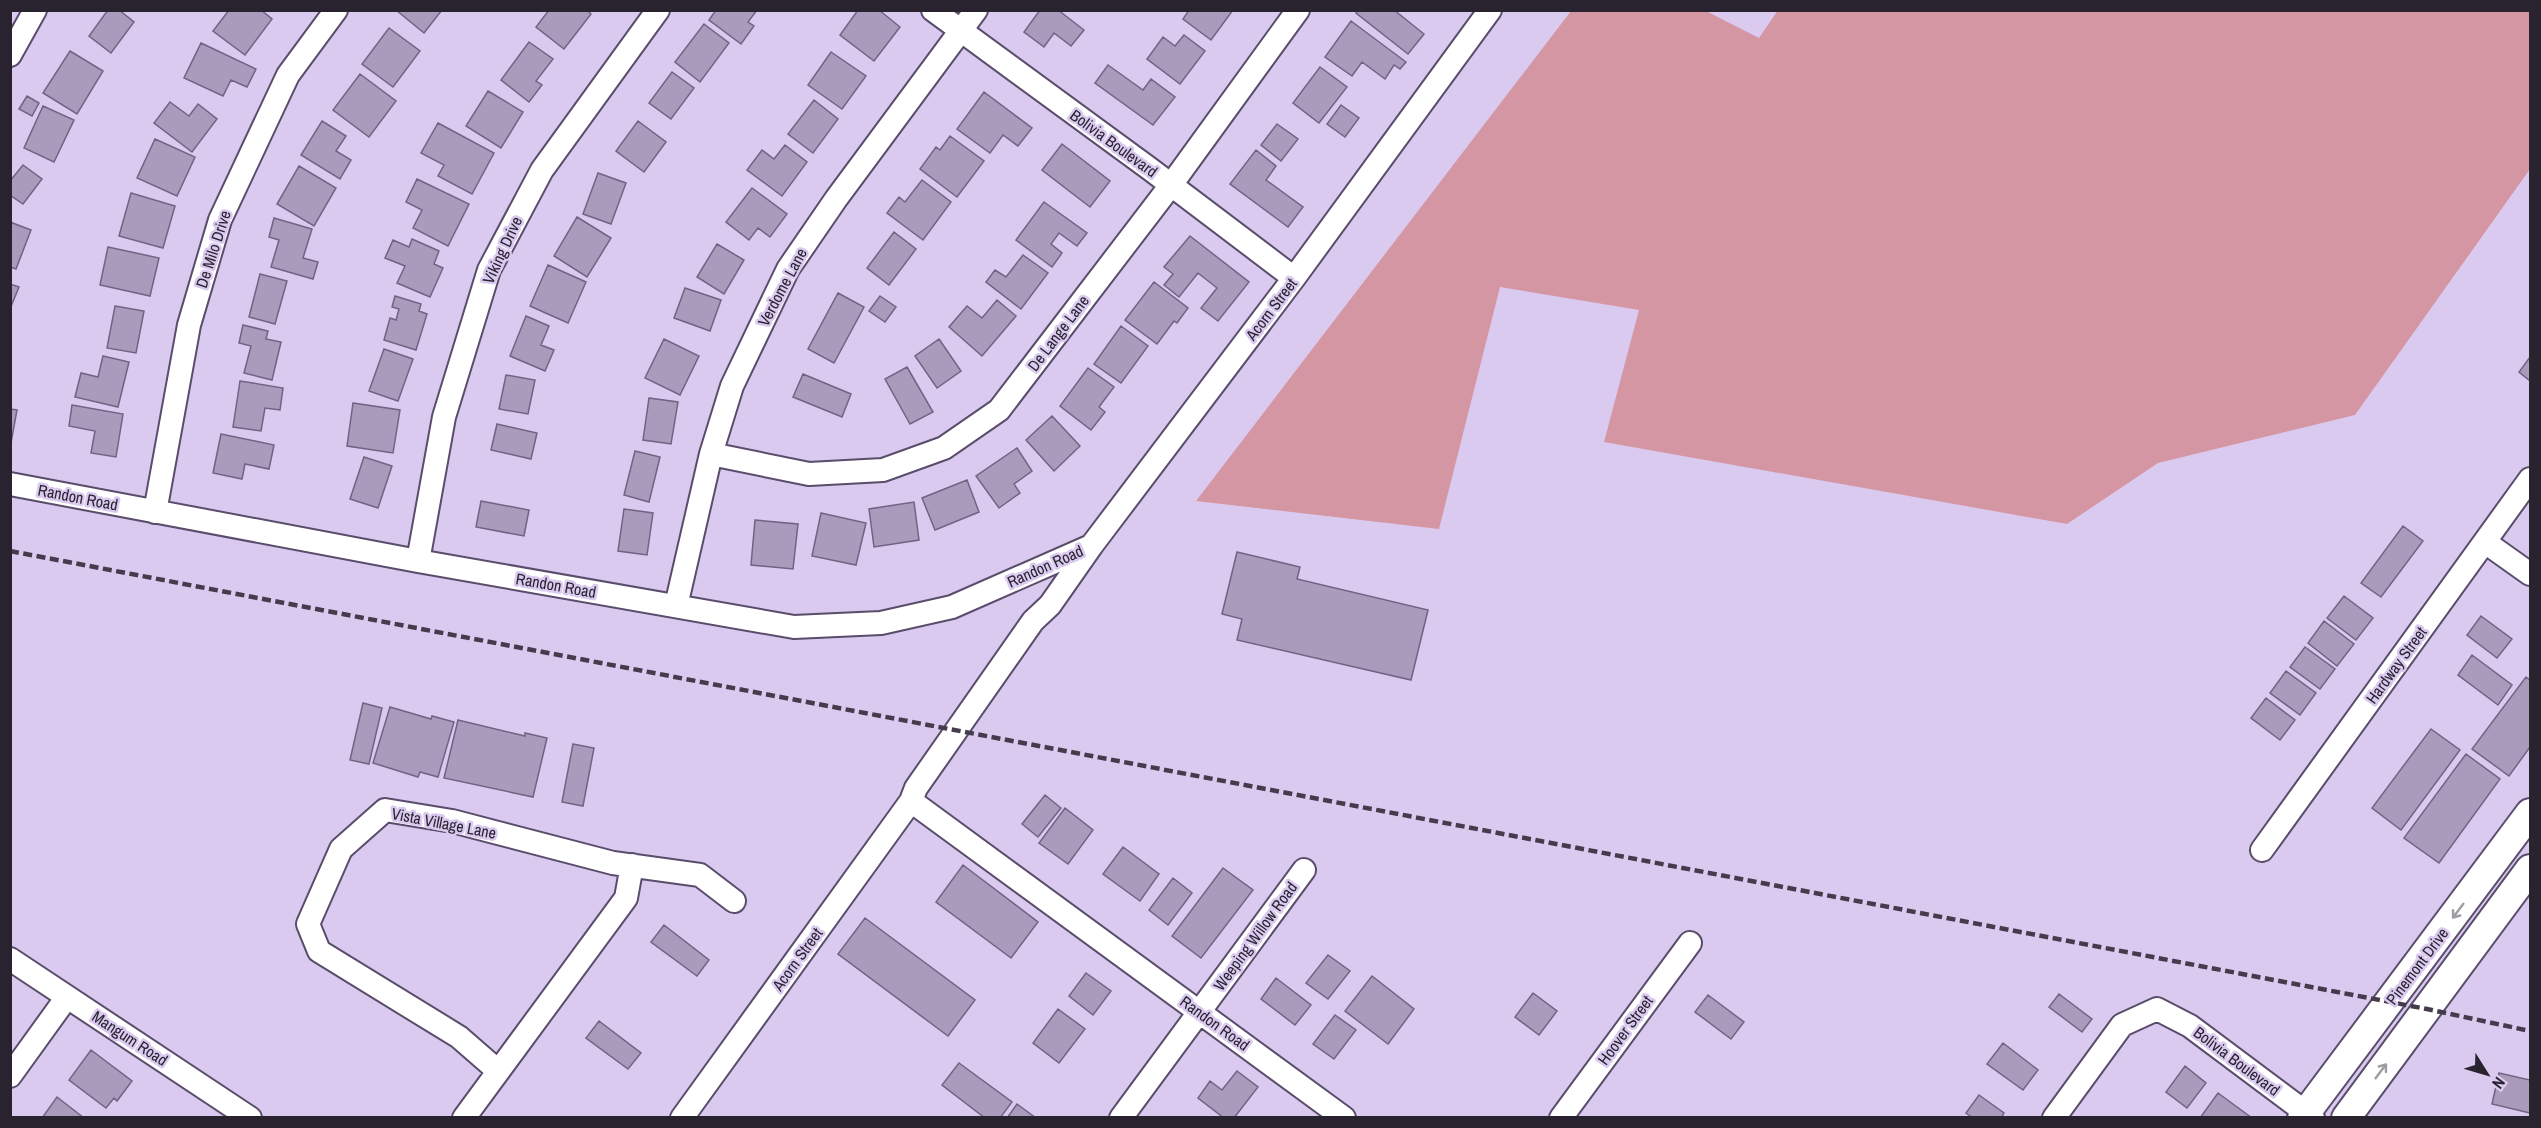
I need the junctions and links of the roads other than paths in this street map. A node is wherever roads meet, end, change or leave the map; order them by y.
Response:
1 (35, 10) edge
2 (336, 10) edge
3 (658, 10) edge
4 (933, 10) edge
5 (976, 10) edge
6 (1298, 10) edge
7 (1490, 10) edge
8 (961, 31) junction
9 (10, 55) edge
10 (1171, 185) junction
11 (1294, 278) junction
12 (711, 454) junction
13 (2530, 479) edge
14 (10, 484) edge
15 (155, 512) junction
16 (2485, 542) junction
17 (1092, 545) junction
18 (418, 561) junction
19 (2530, 574) edge
20 (676, 606) junction
21 (911, 801) junction
22 (2530, 813) edge
23 (2262, 850) dead end
24 (632, 865) junction
25 (2530, 868) edge
26 (1304, 870) dead end
27 (2486, 873) junction
28 (2512, 893) junction
29 (734, 902) dead end
30 (1690, 943) dead end
31 (10, 959) edge
32 (67, 997) junction
33 (1200, 1011) junction
34 (498, 1071) junction
35 (10, 1076) edge
36 (2307, 1116) edge
37 (250, 1118) edge
38 (464, 1118) edge
39 (682, 1118) edge
40 (1121, 1118) edge
41 (1344, 1118) edge
42 (1561, 1118) edge
43 (2055, 1118) edge
44 (2346, 1118) edge

1 - 9 street
2 - 15 street, De Milo Drive
3 - 18 street, Viking Drive
4 - 8 street, Bolivia Boulevard
5 - 8 street, Verdome Lane
6 - 10 street, De Lange Lane
7 - 11 street, Acorn Street
8 - 10 street, Bolivia Boulevard
8 - 12 street, Verdome Lane
10 - 11 street, Bolivia Boulevard
10 - 12 street, De Lange Lane
11 - 17 street, Acorn Street
12 - 20 street, Verdome Lane
13 - 16 street, Hardway Street
14 - 15 street, Randon Road
15 - 18 street, Randon Road
16 - 19 street
16 - 23 street, Hardway Street
17 - 20 street, Randon Road
17 - 21 street, Acorn Street
18 - 20 street, Randon Road
21 - 33 street, Randon Road
21 - 39 street, Acorn Street
22 - 27 main road, Pinemont Drive
24 - 29 street, Vista Village Lane
24 - 34 street
24 - 34 street, Vista Village Lane
25 - 28 main road, Pinemont Drive
26 - 33 street, Weeping Willow Road
27 - 28 main road
27 -> 36 main road, Pinemont Drive
44 -> 28 main road, Pinemont Drive
30 - 42 street, Hoover Street
31 - 32 street, Mangum Road
32 - 35 street
32 - 37 street, Mangum Road
33 - 40 street, Weeping Willow Road
33 - 41 street, Randon Road
34 - 38 street
36 - 43 street, Bolivia Boulevard

